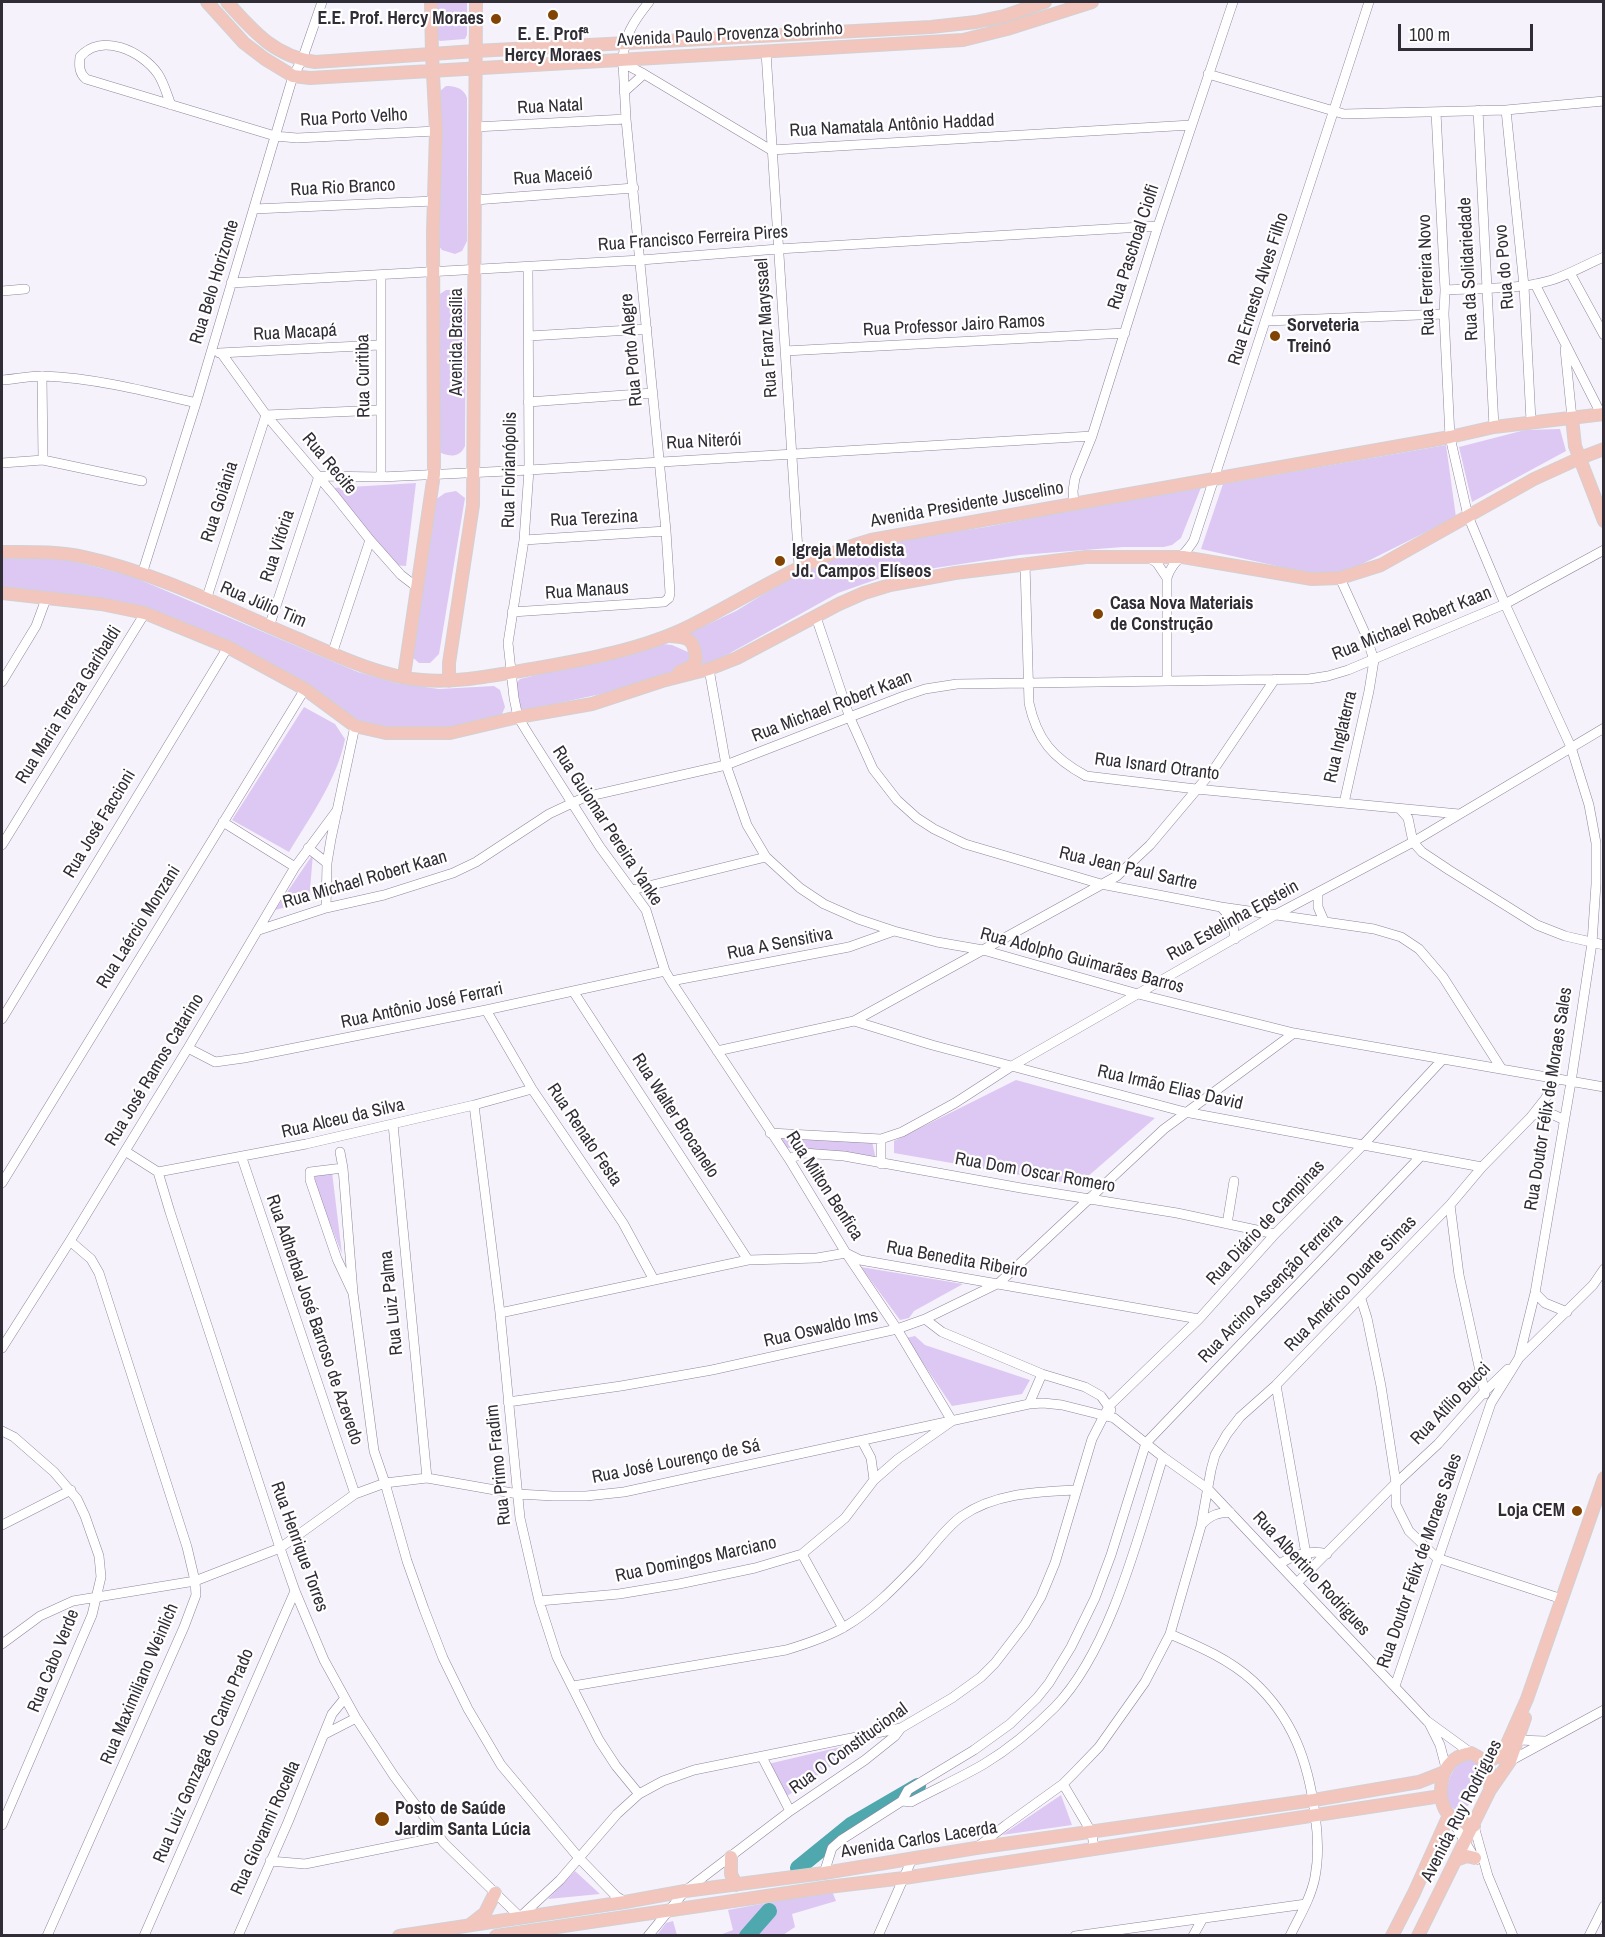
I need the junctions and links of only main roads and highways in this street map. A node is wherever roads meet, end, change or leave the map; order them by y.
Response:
1 (207, 2) edge
2 (227, 2) edge
3 (431, 2) edge
4 (476, 2) edge
5 (1045, 2) edge
6 (1087, 2) edge
7 (475, 51) junction
8 (432, 55) junction
9 (476, 67) junction
10 (432, 70) junction
11 (1602, 414) edge
12 (1572, 418) junction
13 (1604, 449) edge
14 (1580, 458) junction
15 (1604, 521) edge
16 (2, 552) edge
17 (2, 593) edge
18 (668, 636) junction
19 (511, 673) joint
20 (404, 676) junction
21 (449, 681) junction
22 (662, 681) junction
23 (1604, 1478) edge
24 (1527, 1699) junction
25 (1485, 1762) junction
26 (1444, 1770) junction
27 (1490, 1790) junction
28 (1441, 1796) junction
29 (1449, 1815) junction
30 (1474, 1826) junction
31 (731, 1857) road end
32 (1475, 1858) road end
33 (1456, 1860) junction
34 (736, 1885) junction
35 (495, 1893) road end
36 (471, 1924) junction
37 (521, 1933) edge
38 (399, 1935) edge
39 (495, 1935) edge
40 (500, 1935) edge
41 (1392, 1935) edge
42 (1418, 1935) edge

1 - 10 main road, Avenida Paulo Provenza Sobrinho
2 - 8 main road, Avenida Paulo Provenza Sobrinho
3 - 8 main road, Avenida Brasília
4 - 7 main road, Avenida Brasília
5 - 7 main road, Avenida Paulo Provenza Sobrinho
6 - 9 main road, Avenida Paulo Provenza Sobrinho
7 - 8 main road, Avenida Paulo Provenza Sobrinho
7 - 9 main road, Avenida Brasília
8 - 10 main road, Avenida Brasília
9 - 10 main road, Avenida Paulo Provenza Sobrinho
9 - 21 main road, Avenida Brasília
10 - 20 main road, Avenida Brasília
11 - 12 main road, Avenida Presidente Juscelino
12 - 14 main road
12 - 18 main road, Avenida Presidente Juscelino
13 - 14 main road
14 - 15 main road
14 - 22 main road
16 - 20 main road, Rua Júlio Tim
17 - 22 main road
18 - 19 main road, Avenida Presidente Juscelino
18 - 22 main road
19 - 21 main road, Rua Júlio Tim
20 - 21 main road, Rua Júlio Tim
23 - 24 main road, Avenida Ruy Rodrigues
24 - 25 main road, Avenida Ruy Rodrigues
24 - 27 main road, Avenida Ruy Rodrigues
25 - 26 main road, Avenida Ruy Rodrigues
25 - 27 main road
26 - 28 main road, Avenida Ruy Rodrigues
26 - 34 main road, Avenida Carlos Lacerda
27 - 30 main road, Avenida Ruy Rodrigues
28 - 29 main road, Avenida Ruy Rodrigues
28 - 37 main road, Avenida Carlos Lacerda
29 - 30 main road
29 - 41 main road, Avenida Ruy Rodrigues
30 - 33 main road, Avenida Ruy Rodrigues
31 - 34 main road
32 - 33 main road
33 - 42 main road, Avenida Ruy Rodrigues
34 - 36 main road, Avenida Carlos Lacerda
35 - 36 main road
36 - 38 main road, Avenida Carlos Lacerda
37 - 40 main road, Avenida Carlos Lacerda
39 - 40 main road, Avenida Carlos Lacerda

